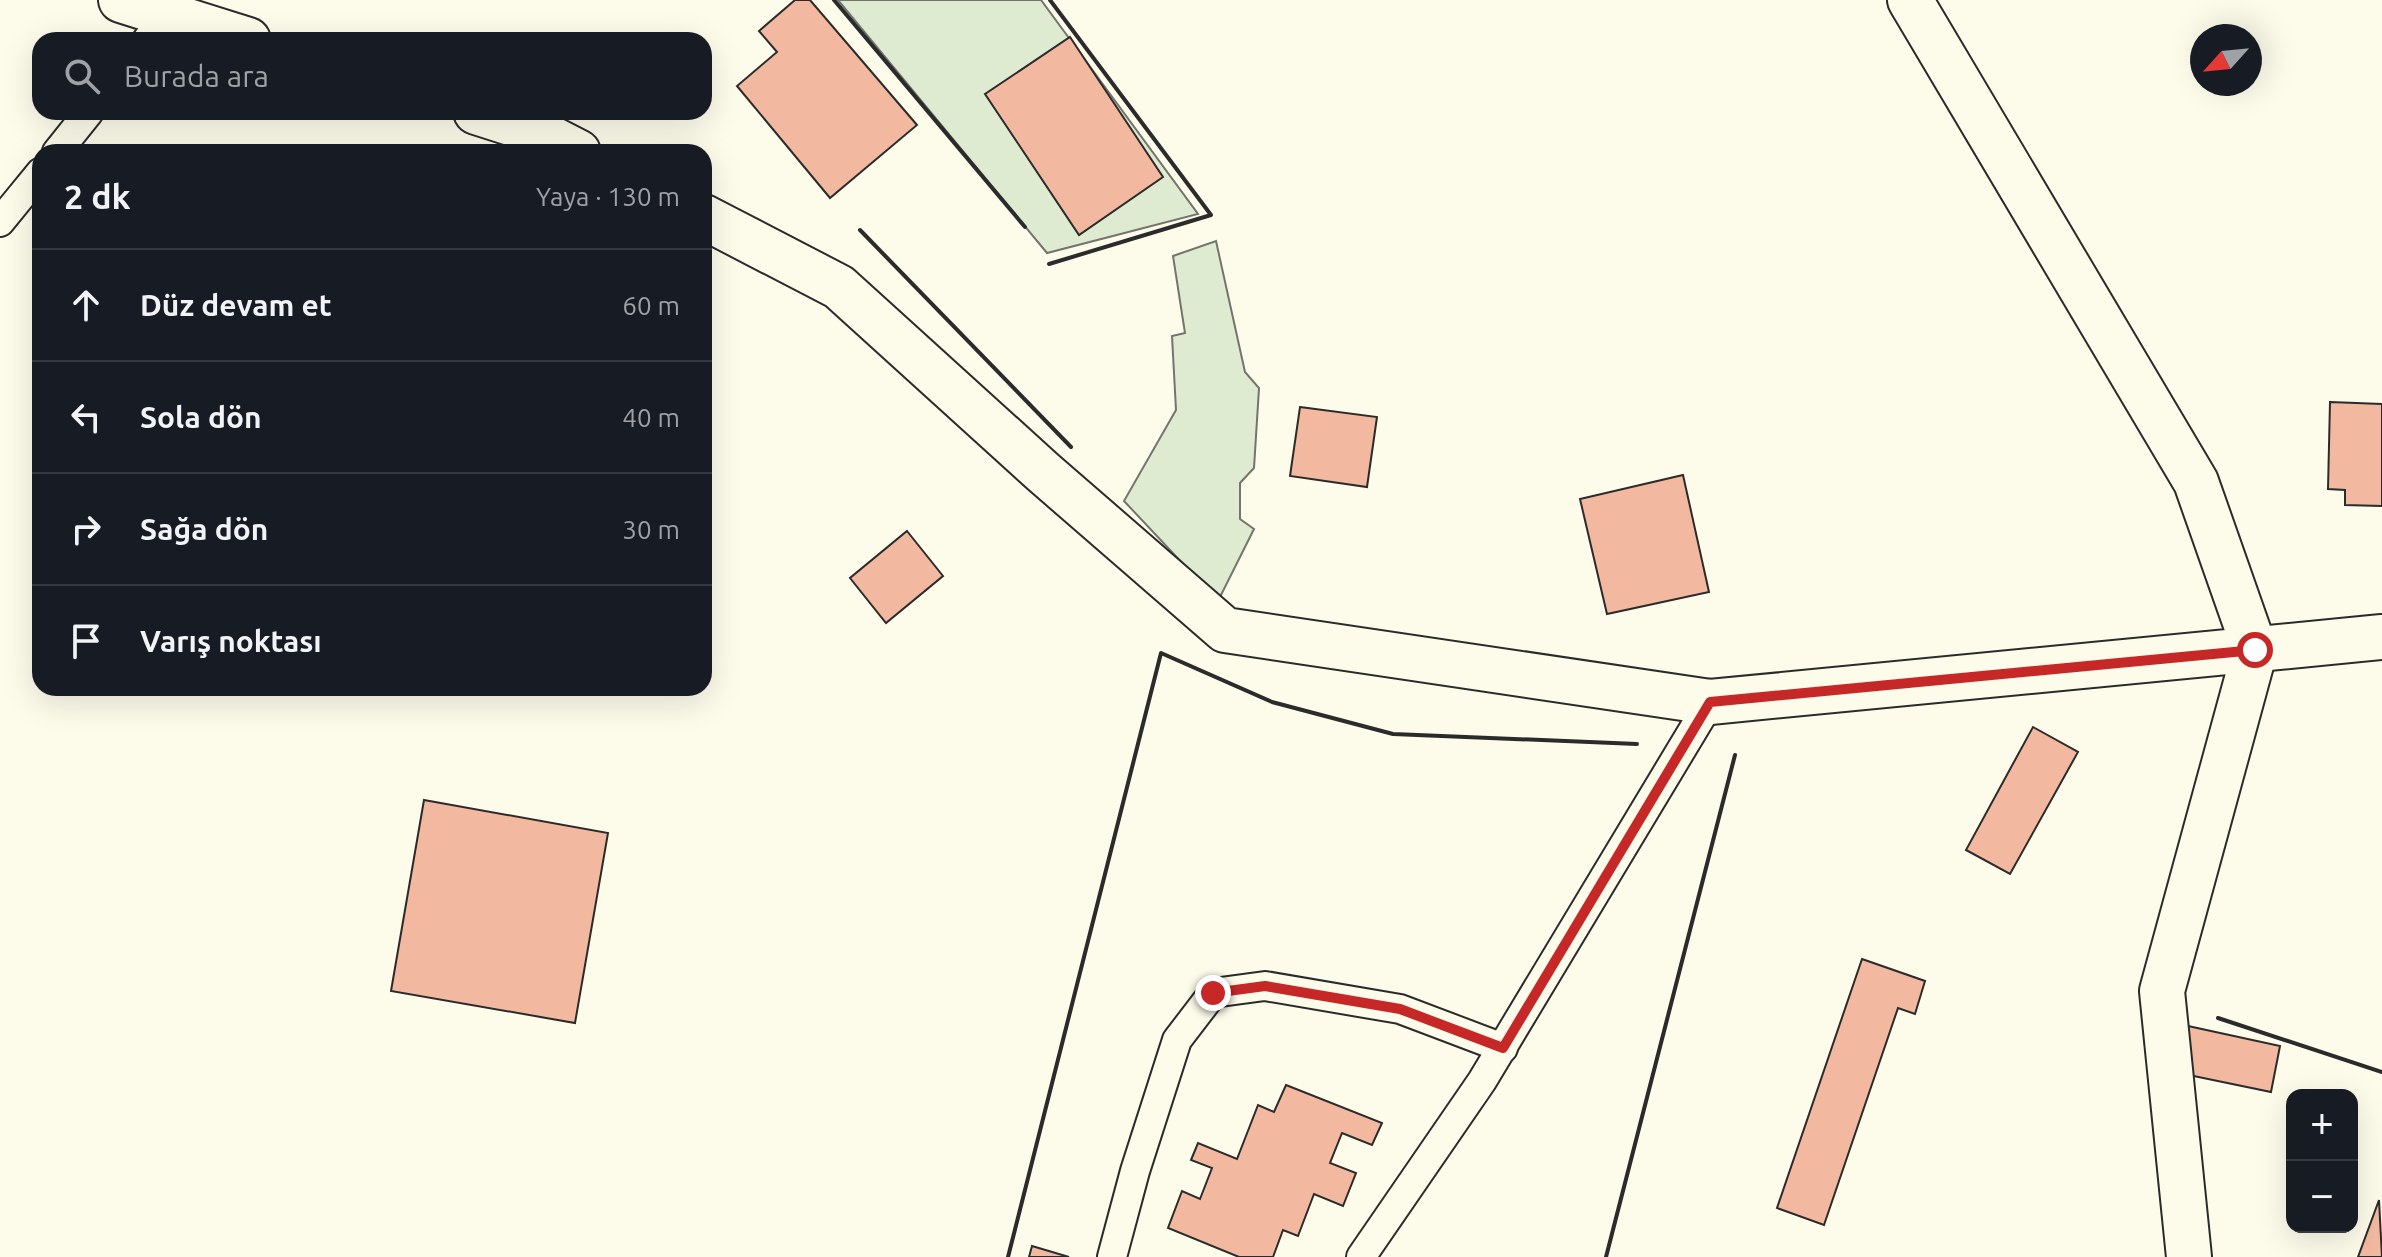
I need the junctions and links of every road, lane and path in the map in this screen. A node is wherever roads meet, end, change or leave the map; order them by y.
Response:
1 (121, 0) edge
2 (1910, 0) edge
3 (157, 27) edge
4 (192, 32) edge
5 (83, 120) edge
6 (501, 120) edge
7 (63, 144) edge
8 (562, 144) edge
9 (32, 183) edge
10 (712, 221) edge
11 (0, 222) edge
12 (2382, 637) edge
13 (2255, 650) junction
14 (1710, 702) junction
15 (1503, 1048) junction
16 (1112, 1257) edge
17 (1361, 1257) edge
18 (2189, 1257) edge

1 - 3 street
2 - 13 street
3 - 4 street
5 - 7 lane
6 - 8 street
9 - 11 lane
10 - 14 street
12 - 13 street
13 - 14 street
13 - 18 street
14 - 15 lane
15 - 16 lane
15 - 17 lane

